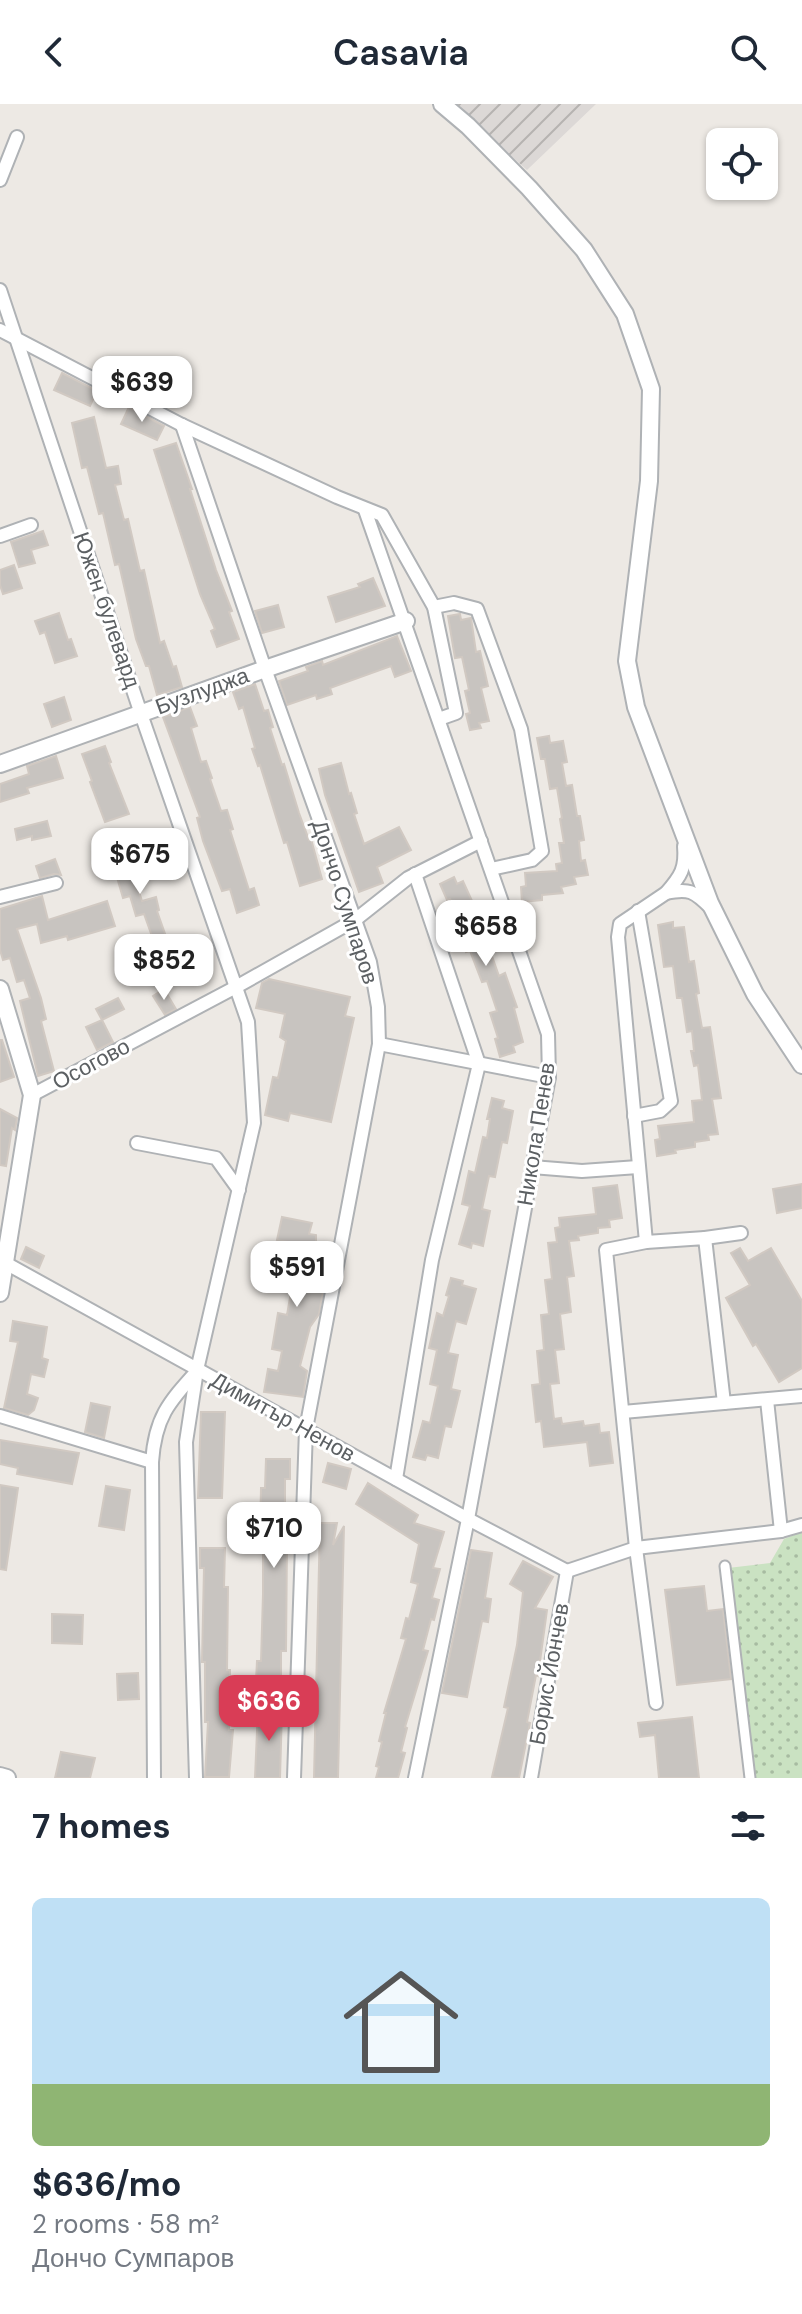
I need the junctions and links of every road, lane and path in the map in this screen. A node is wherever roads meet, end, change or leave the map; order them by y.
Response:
1 (442, 104) edge
2 (17, 137) dead end
3 (0, 180) edge
4 (0, 290) edge
5 (0, 330) edge
6 (15, 338) junction
7 (182, 425) junction
8 (365, 510) junction
9 (31, 525) dead end
10 (0, 536) edge
11 (434, 607) junction
12 (406, 621) junction
13 (265, 669) junction
14 (141, 714) junction
15 (439, 719) junction
16 (0, 764) edge
17 (683, 832) junction
18 (481, 841) junction
19 (491, 869) junction
20 (415, 874) junction
21 (56, 883) dead end
22 (666, 893) junction
23 (0, 897) edge
24 (713, 910) junction
25 (638, 911) junction
26 (355, 920) junction
27 (236, 987) junction
28 (0, 989) edge
29 (379, 1044) junction
30 (479, 1064) junction
31 (802, 1065) edge
32 (549, 1077) junction
33 (32, 1095) junction
34 (634, 1116) junction
35 (137, 1143) dead end
36 (532, 1167) junction
37 (638, 1167) junction
38 (239, 1190) junction
39 (741, 1233) dead end
40 (705, 1238) junction
41 (646, 1242) junction
42 (3, 1262) edge
43 (0, 1293) edge
44 (197, 1370) junction
45 (802, 1396) edge
46 (767, 1400) junction
47 (724, 1403) junction
48 (623, 1412) junction
49 (0, 1416) edge
50 (306, 1429) junction
51 (152, 1462) junction
52 (396, 1479) junction
53 (468, 1519) junction
54 (802, 1525) edge
55 (781, 1531) junction
56 (636, 1548) junction
57 (725, 1566) dead end
58 (567, 1571) junction
59 (656, 1703) dead end
60 (0, 1776) edge
61 (7, 1778) edge
62 (154, 1778) edge
63 (196, 1778) edge
64 (294, 1778) edge
65 (415, 1778) edge
66 (531, 1778) edge
67 (750, 1778) edge

1 - 17 street
2 - 3 street
4 - 6 street, Южен булевард
5 - 6 street
6 - 7 street
6 - 14 street, Южен булевард
7 - 8 street
7 - 13 street, Дончо Сумпаров
8 - 11 street
8 - 12 street, Никола Пенев
9 - 10 street
11 - 15 street
11 - 19 street
12 - 13 street, Бузлуджа
12 - 15 street, Никола Пенев
13 - 14 street, Бузлуджа
13 - 26 street, Дончо Сумпаров
14 - 16 street, Бузлуджа
14 - 27 street, Южен булевард
15 - 18 street, Никола Пенев
17 - 22 street
17 - 24 street
18 - 19 street, Никола Пенев
18 - 20 street, Осогово
19 - 32 street, Никола Пенев
20 - 26 street, Осогово
20 - 30 street
21 - 23 street
22 - 24 street
22 - 25 street
24 - 31 street
25 - 34 street
25 - 34 street
26 - 27 street, Осогово
26 - 29 street, Дончо Сумпаров
27 - 33 street, Осогово
27 - 38 street, Южен булевард
28 - 33 street
29 - 30 street
29 - 50 street, Дончо Сумпаров
30 - 32 street
30 - 52 street
32 - 36 street, Никола Пенев
33 - 42 street
34 - 37 street
35 - 38 street
36 - 37 street
36 - 53 street, Никола Пенев
37 - 41 street
38 - 44 street, Южен булевард
39 - 40 street
40 - 41 street
40 - 47 street
41 - 48 street
42 - 43 street
42 - 44 street, Димитър Ненов
44 - 50 street, Димитър Ненов
44 - 51 street
44 - 63 street, Южен булевард
45 - 46 street
46 - 47 street
46 - 55 street
47 - 48 street
48 - 56 street
49 - 51 street
50 - 52 street, Димитър Ненов
50 - 64 street, Дончо Сумпаров
51 - 62 street
52 - 53 street, Димитър Ненов
53 - 58 street, Димитър Ненов
53 - 65 street, Никола Пенев
54 - 55 street
55 - 56 street
56 - 58 street
56 - 59 street
57 - 67 street
58 - 66 street, Борис Йончев
60 - 61 street

